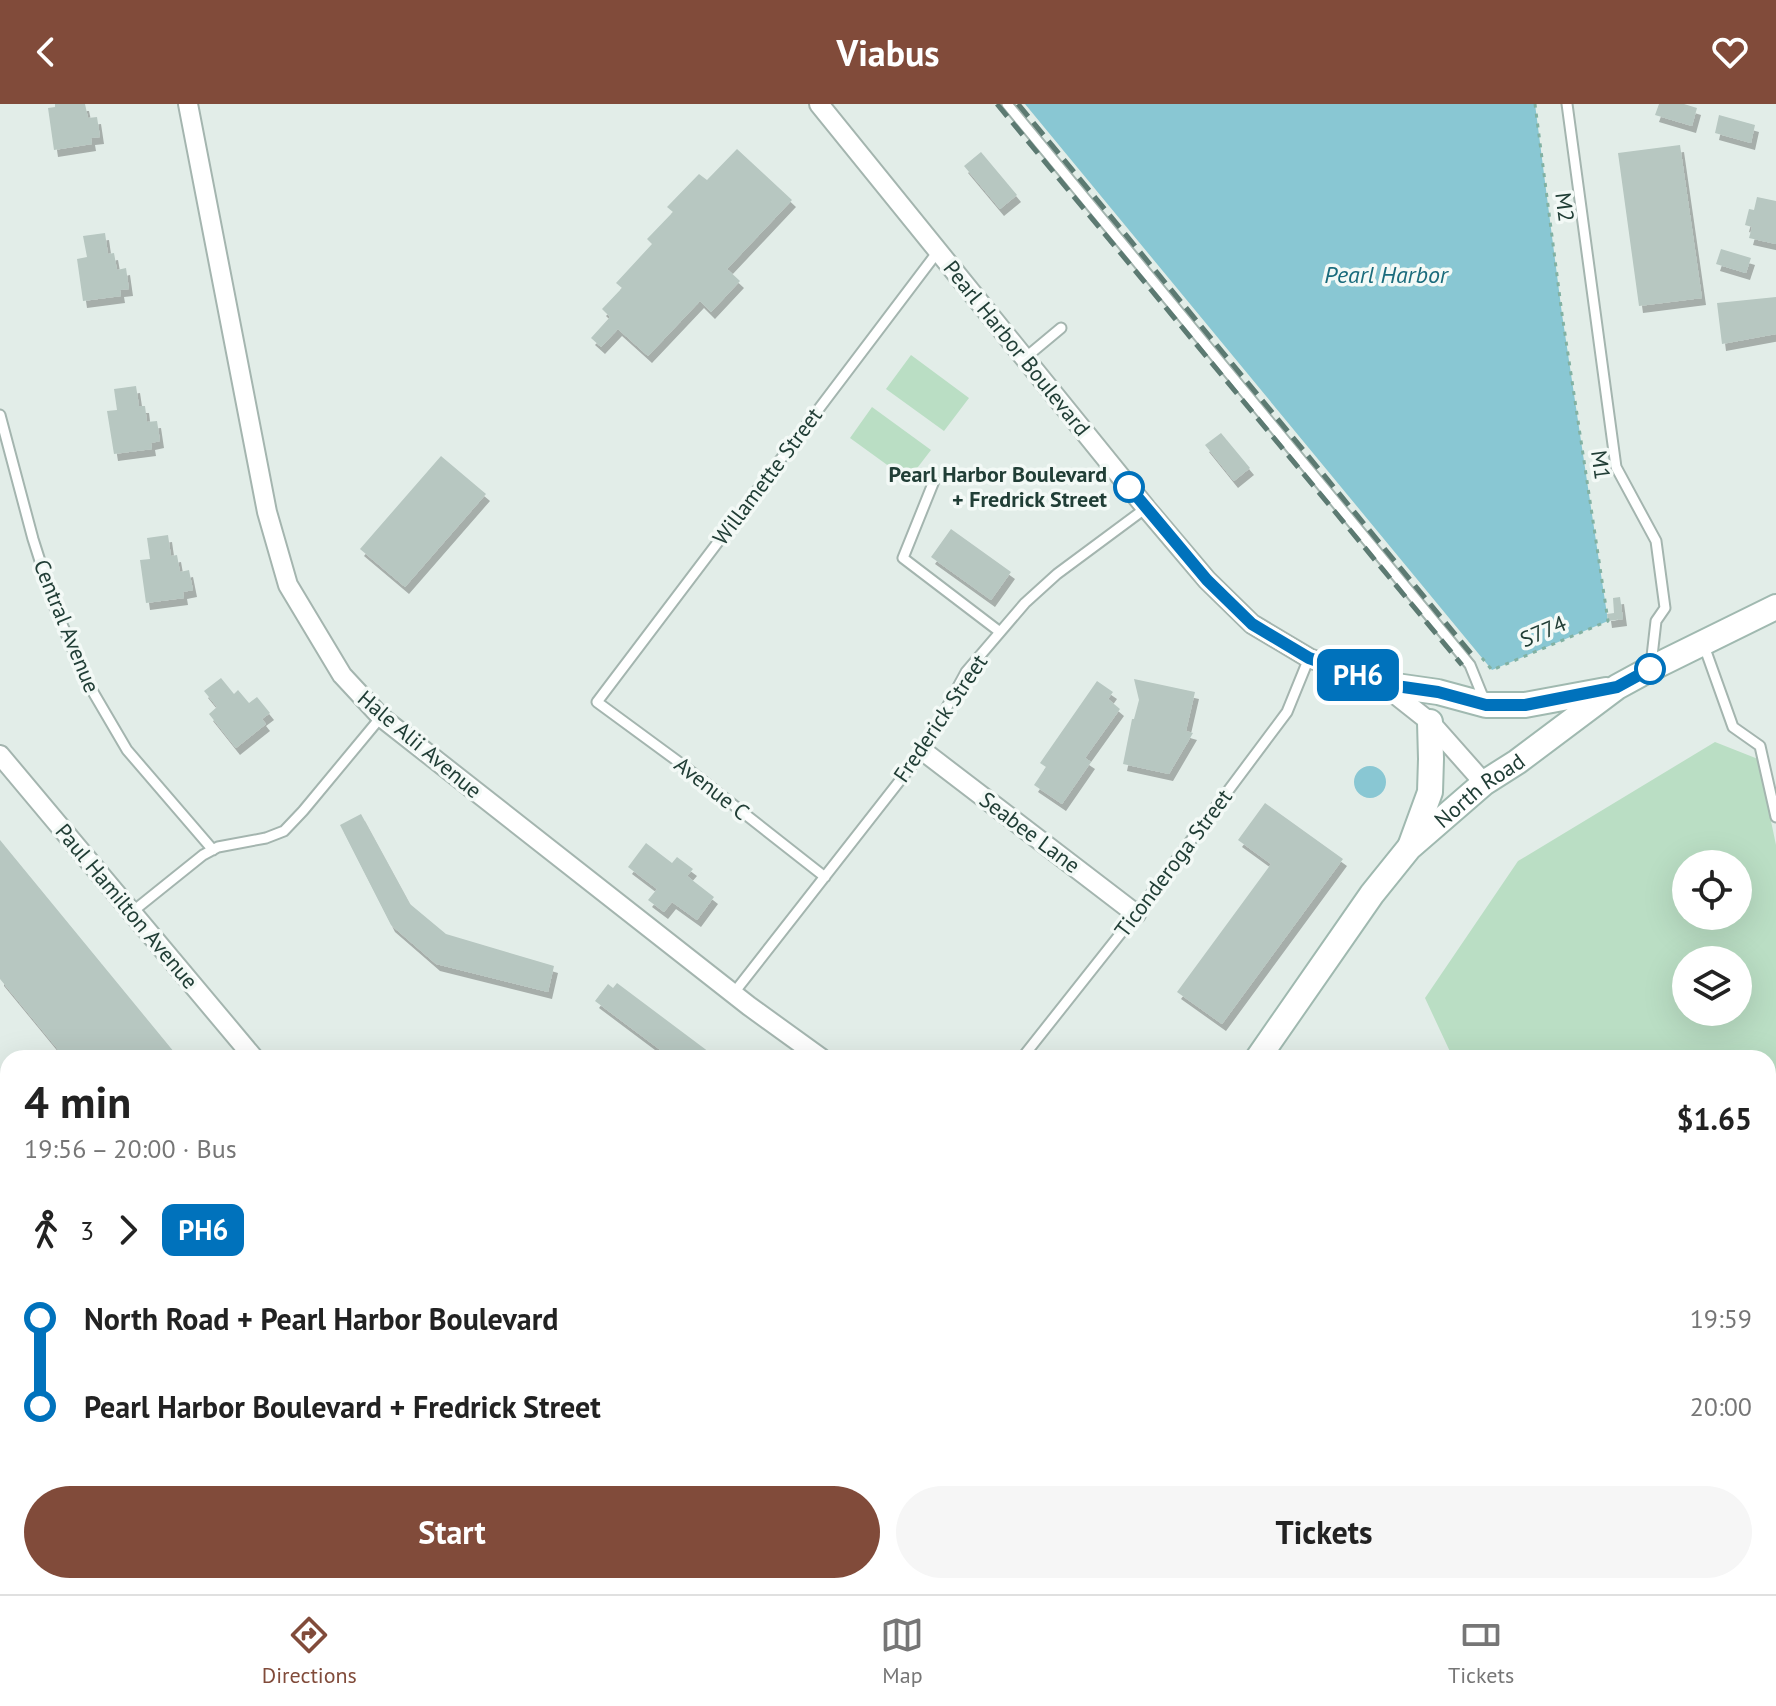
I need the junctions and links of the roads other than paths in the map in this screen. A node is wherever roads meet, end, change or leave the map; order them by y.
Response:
1 (188, 104) edge
2 (819, 104) edge
3 (1007, 104) edge
4 (1567, 104) edge
5 (939, 250) junction
6 (1061, 328) dead end
7 (1025, 358) junction
8 (0, 415) edge
9 (934, 481) dead end
10 (1146, 508) junction
11 (1776, 607) edge
12 (1000, 632) junction
13 (1703, 643) junction
14 (1309, 658) junction
15 (1650, 669) junction
16 (1382, 684) junction
17 (1617, 687) junction
18 (597, 702) joint
19 (1486, 705) junction
20 (381, 717) junction
21 (1430, 722) junction
22 (923, 751) junction
23 (0, 755) edge
24 (1484, 783) junction
25 (1776, 817) edge
26 (1409, 848) junction
27 (213, 850) junction
28 (825, 877) junction
29 (132, 912) junction
30 (1136, 914) junction
31 (733, 994) junction
32 (247, 1050) edge
33 (810, 1050) edge
34 (1028, 1050) edge
35 (1264, 1050) edge

1 - 20 street, Hale Alii Avenue
2 - 5 street, Pearl Harbor Boulevard
3 - 19 lane
4 - 15 lane
5 - 7 street, Pearl Harbor Boulevard
5 - 18 lane, Willamette Street
6 - 7 lane
7 - 10 street, Pearl Harbor Boulevard
8 - 27 lane, Central Avenue
9 - 12 lane
10 - 12 lane, Frederick Street
10 - 14 street, Pearl Harbor Boulevard
11 - 13 street, North Road
12 - 22 lane, Frederick Street
13 - 15 street, North Road
13 - 25 lane
14 - 16 street, Pearl Harbor Boulevard
14 - 30 lane, Ticonderoga Street
15 - 17 street, North Road
16 - 19 street
16 - 21 street, Pearl Harbor Boulevard
17 - 19 street
17 - 24 street, North Road
18 - 28 lane, Avenue C
20 - 27 lane
20 - 31 street, Hale Alii Avenue
21 - 24 street, Pearl Harbor Boulevard
21 - 26 street
22 - 28 lane, Frederick Street
22 - 30 street, Seabee Lane
23 - 29 street, Paul Hamilton Avenue
24 - 26 street, North Road
26 - 35 street, North Road
27 - 29 lane
28 - 31 lane, Frederick Street
29 - 32 street, Paul Hamilton Avenue
30 - 34 lane, Ticonderoga Street
31 - 33 street, Hale Alii Avenue

